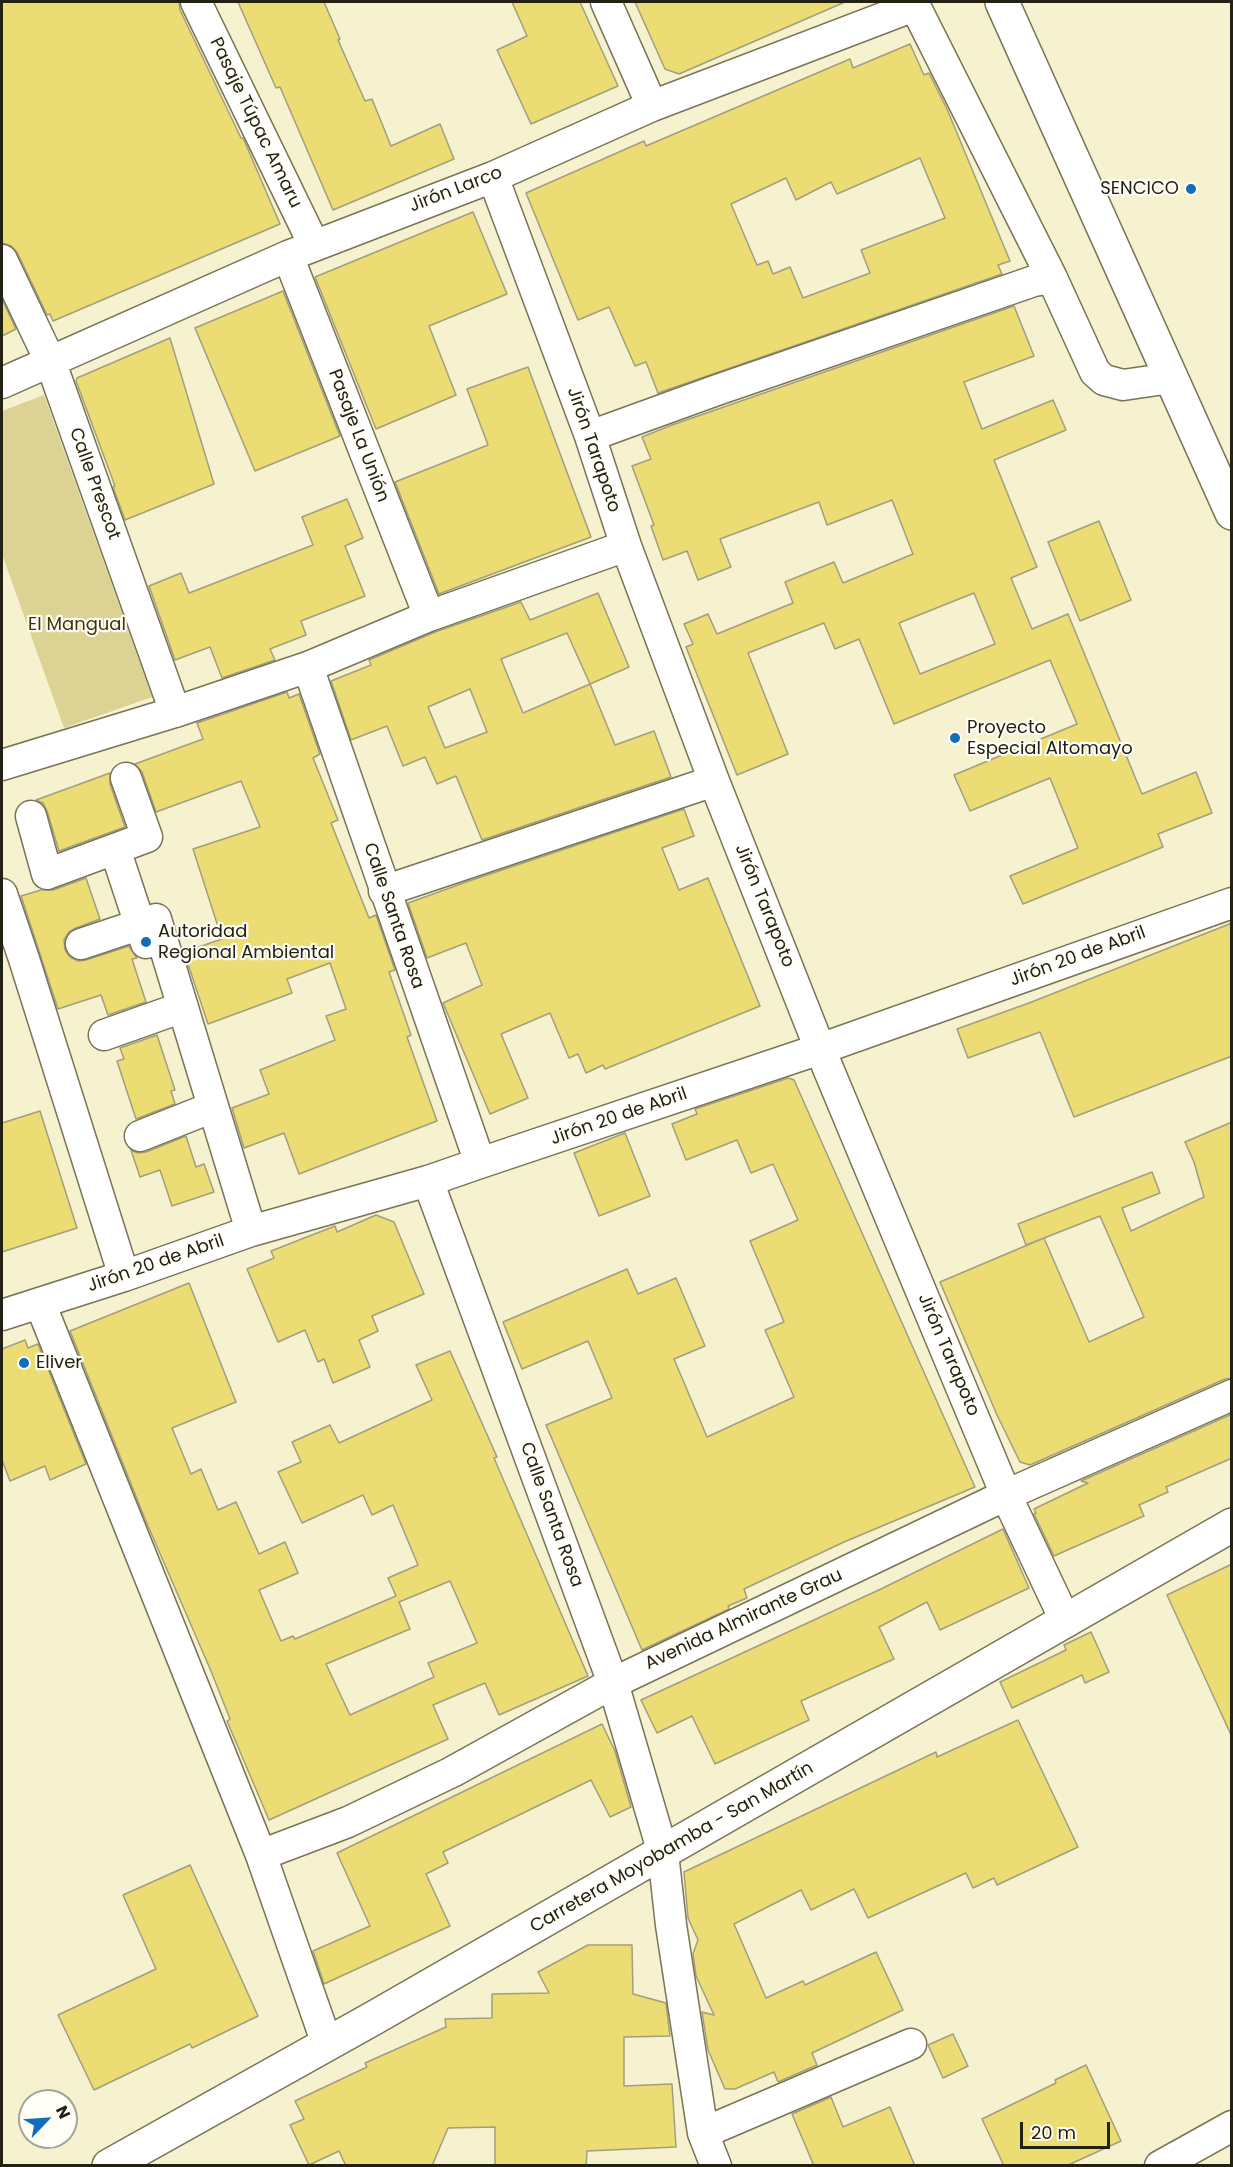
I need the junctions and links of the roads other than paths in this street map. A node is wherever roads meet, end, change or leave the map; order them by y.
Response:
1 (196, 2) edge
2 (606, 2) edge
3 (1002, 2) edge
4 (914, 4) edge
5 (652, 106) junction
6 (493, 177) junction
7 (301, 250) junction
8 (2, 260) edge
9 (1052, 278) junction
10 (51, 363) junction
11 (1171, 378) junction
12 (2, 383) edge
13 (590, 436) junction
14 (1232, 513) edge
15 (626, 546) junction
16 (429, 616) junction
17 (308, 668) junction
18 (176, 712) junction
19 (2, 765) edge
20 (126, 778) dead end
21 (714, 781) junction
22 (31, 816) dead end
23 (115, 849) junction
24 (384, 891) junction
25 (2, 894) edge
26 (1232, 903) edge
27 (148, 922) junction
28 (81, 945) dead end
29 (13, 964) edge
30 (176, 1009) junction
31 (104, 1035) dead end
32 (820, 1049) junction
33 (207, 1110) junction
34 (140, 1136) dead end
35 (480, 1163) junction
36 (210, 1168) dead end
37 (428, 1181) junction
38 (251, 1231) junction
39 (124, 1276) junction
40 (40, 1303) junction
41 (2, 1315) edge
42 (1232, 1395) edge
43 (1006, 1495) junction
44 (1232, 1525) edge
45 (1066, 1622) junction
46 (612, 1683) junction
47 (663, 1853) junction
48 (261, 1855) junction
49 (327, 2044) junction
50 (911, 2044) dead end
51 (1232, 2126) edge
52 (703, 2133) junction
53 (109, 2166) edge
54 (716, 2166) edge
55 (1160, 2166) edge

1 - 7 street, Pasaje Túpac Amaru
2 - 5 street
3 - 11 main road
4 - 5 street, Jirón Larco
4 - 9 street
5 - 6 street, Jirón Larco
6 - 7 street, Jirón Larco
6 - 13 street, Jirón Tarapoto
7 - 10 street, Jirón Larco
7 - 16 street, Pasaje La Unión
8 - 10 street, Calle Prescot
9 - 11 street
9 - 13 street
10 - 12 street, Jirón Larco
10 - 18 street, Calle Prescot
11 - 14 main road
13 - 15 street, Jirón Tarapoto
15 - 16 street
15 - 21 street, Jirón Tarapoto
16 - 17 street
17 - 18 street
17 - 24 street, Calle Santa Rosa
18 - 19 street
20 - 23 street
21 - 24 street
21 - 32 street, Jirón Tarapoto
22 - 23 street
23 - 27 street
24 - 35 street, Calle Santa Rosa
25 - 29 street
26 - 32 street, Jirón 20 de Abril
27 - 28 street
27 - 30 street
29 - 39 street
30 - 31 street
30 - 33 street
32 - 35 street, Jirón 20 de Abril
32 - 43 street, Jirón Tarapoto
33 - 34 street
33 - 36 street
33 - 38 street
35 - 37 street, Jirón 20 de Abril
37 - 38 street, Jirón 20 de Abril
37 - 46 street, Calle Santa Rosa
38 - 39 street, Jirón 20 de Abril
39 - 40 street, Jirón 20 de Abril
40 - 41 street, Jirón 20 de Abril
40 - 48 street
42 - 43 street, Avenida Almirante Grau
43 - 45 street, Jirón Tarapoto
43 - 46 street, Avenida Almirante Grau
44 - 45 main road, Carretera Moyobamba - San Martín
45 - 47 main road, Carretera Moyobamba - San Martín
46 - 47 street, Calle Santa Rosa
46 - 48 street, Avenida Almirante Grau
47 - 49 main road, Carretera Moyobamba - San Martín
47 - 52 street, Calle Santa Rosa
48 - 49 street
49 - 53 main road, Carretera Moyobamba - San Martín
50 - 52 street
51 - 55 street
52 - 54 street, Calle Santa Rosa

